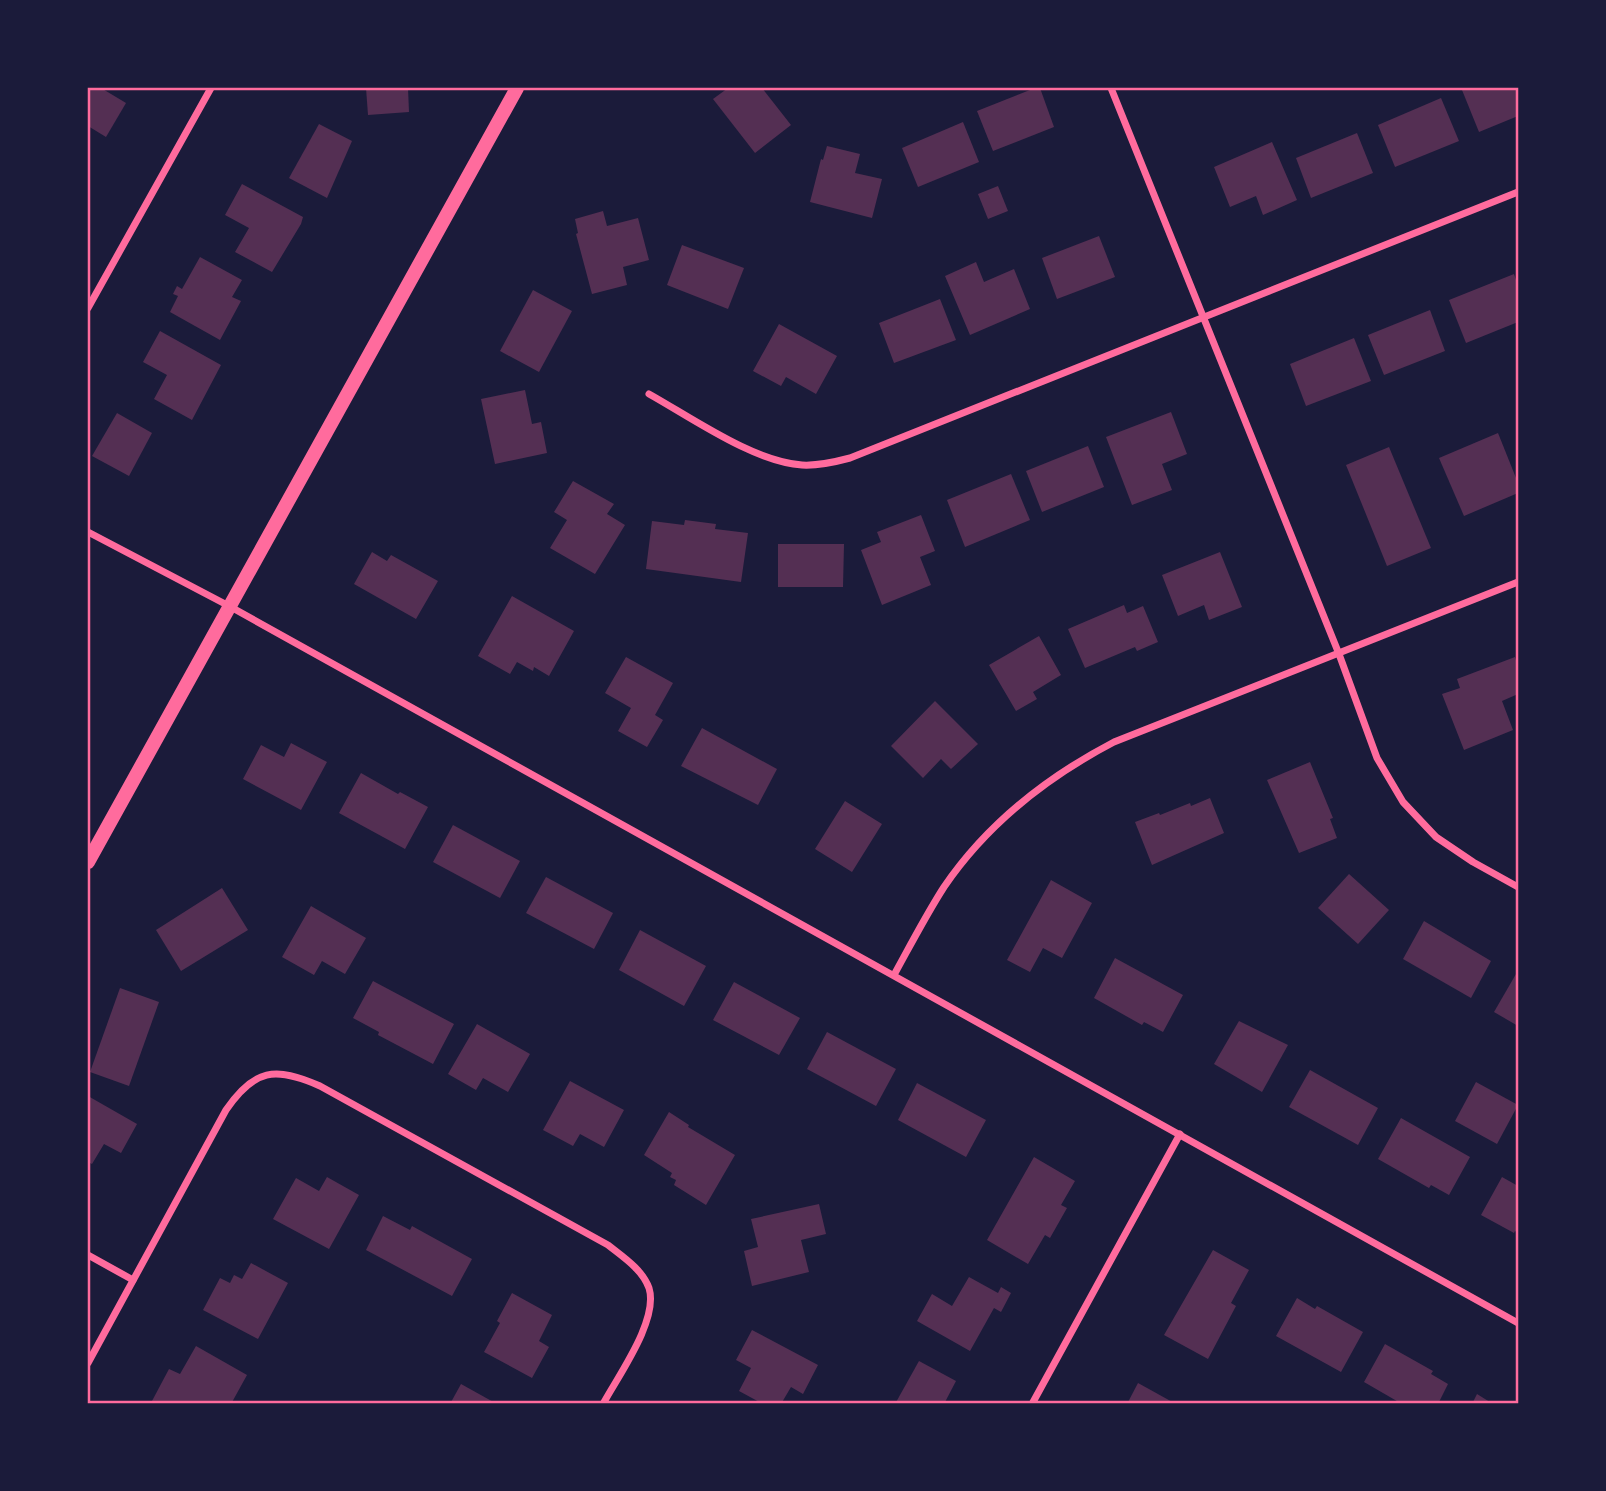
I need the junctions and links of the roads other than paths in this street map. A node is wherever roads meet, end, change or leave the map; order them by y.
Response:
1 (211, 88) edge
2 (517, 88) edge
3 (1111, 88) edge
4 (1518, 192) edge
5 (88, 307) edge
6 (1203, 317) junction
7 (649, 394) dead end
8 (88, 532) edge
9 (1518, 582) edge
10 (229, 606) junction
11 (1339, 654) junction
12 (88, 862) edge
13 (1518, 887) edge
14 (894, 975) junction
15 (1180, 1135) junction
16 (88, 1255) edge
17 (133, 1280) junction
18 (1518, 1323) edge
19 (88, 1363) edge
20 (603, 1404) edge
21 (1032, 1404) edge

1 - 5 street
2 - 10 main road
3 - 6 street
4 - 6 street
6 - 7 street
6 - 11 street
8 - 10 street
9 - 11 street
10 - 12 main road
10 - 14 street
11 - 13 street
11 - 14 street
14 - 15 street
15 - 18 street
15 - 21 street
16 - 17 street
17 - 19 street
17 - 20 street

